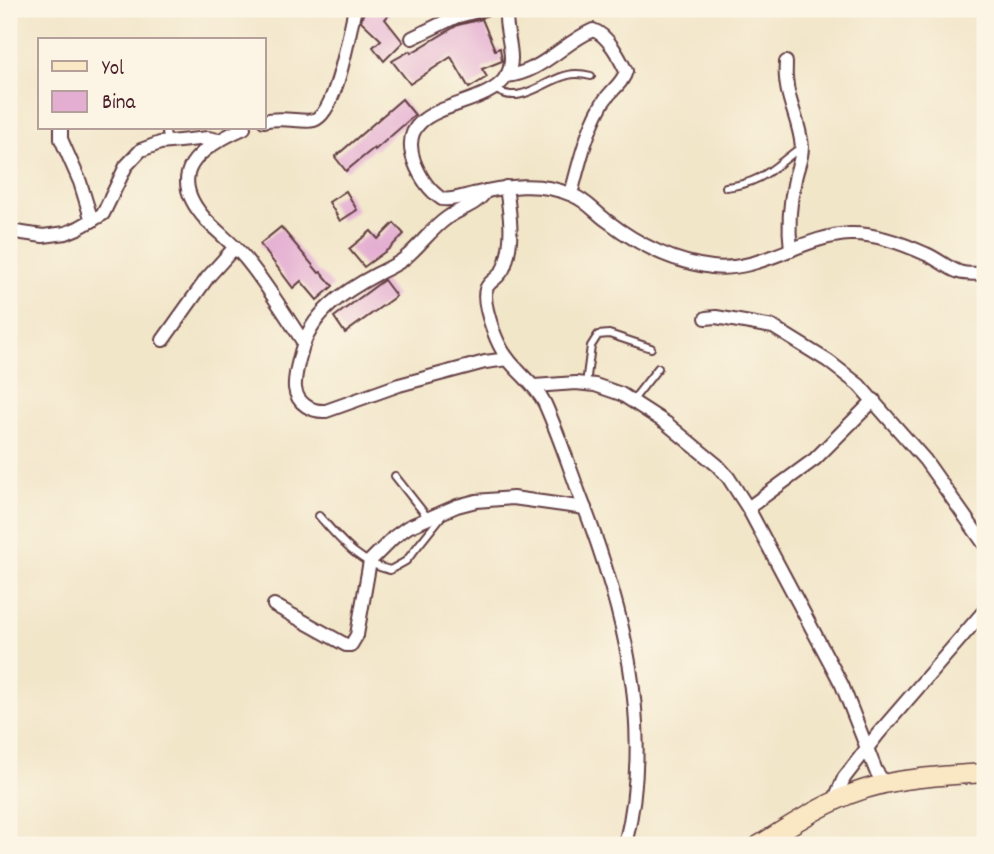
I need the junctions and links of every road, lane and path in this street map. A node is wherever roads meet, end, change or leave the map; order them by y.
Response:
1 (355, 9) edge
2 (485, 9) edge
3 (507, 9) edge
4 (412, 38) dead end
5 (786, 62) dead end
6 (506, 76) junction
7 (590, 76) dead end
8 (494, 88) junction
9 (266, 121) edge
10 (61, 130) edge
11 (165, 130) edge
12 (240, 130) edge
13 (219, 140) junction
14 (168, 142) junction
15 (802, 146) junction
16 (506, 187) junction
17 (726, 187) dead end
18 (486, 191) junction
19 (570, 194) junction
20 (92, 221) junction
21 (9, 231) edge
22 (235, 247) junction
23 (791, 250) junction
24 (985, 274) edge
25 (706, 318) dead end
26 (163, 340) dead end
27 (304, 343) junction
28 (651, 348) dead end
29 (508, 359) junction
30 (658, 368) dead end
31 (586, 384) junction
32 (534, 386) junction
33 (633, 400) junction
34 (874, 400) junction
35 (395, 476) dead end
36 (585, 508) junction
37 (748, 508) junction
38 (447, 510) junction
39 (319, 516) dead end
40 (429, 518) junction
41 (985, 545) edge
42 (369, 564) junction
43 (274, 606) dead end
44 (985, 610) edge
45 (868, 748) junction
46 (985, 773) edge
47 (885, 784) junction
48 (834, 801) junction
49 (625, 845) edge
50 (759, 845) edge

1 - 9 street
2 - 4 street
3 - 6 street
5 - 15 street
6 - 8 street
6 - 19 street
7 - 8 lane
8 - 18 street
10 - 20 street
11 - 14 lane
12 - 13 street
13 - 14 street
13 - 22 street
14 - 20 street
15 - 17 lane
15 - 23 street
16 - 18 street
16 - 19 street
16 - 29 street
18 - 27 street
19 - 23 street
20 - 21 street
22 - 26 street
22 - 27 street
23 - 24 street
25 - 34 street
27 - 29 street
28 - 31 lane
29 - 32 street
30 - 33 lane
31 - 32 street
31 - 33 street
32 - 36 street
33 - 37 street
34 - 37 street
34 - 41 street
35 - 40 lane
36 - 38 street
36 - 49 street
37 - 45 street
38 - 40 street
38 - 42 lane
39 - 42 lane
40 - 42 street
42 - 43 street
44 - 45 street
45 - 47 street
45 - 48 street
46 - 47 street
47 - 48 street
48 - 50 street

